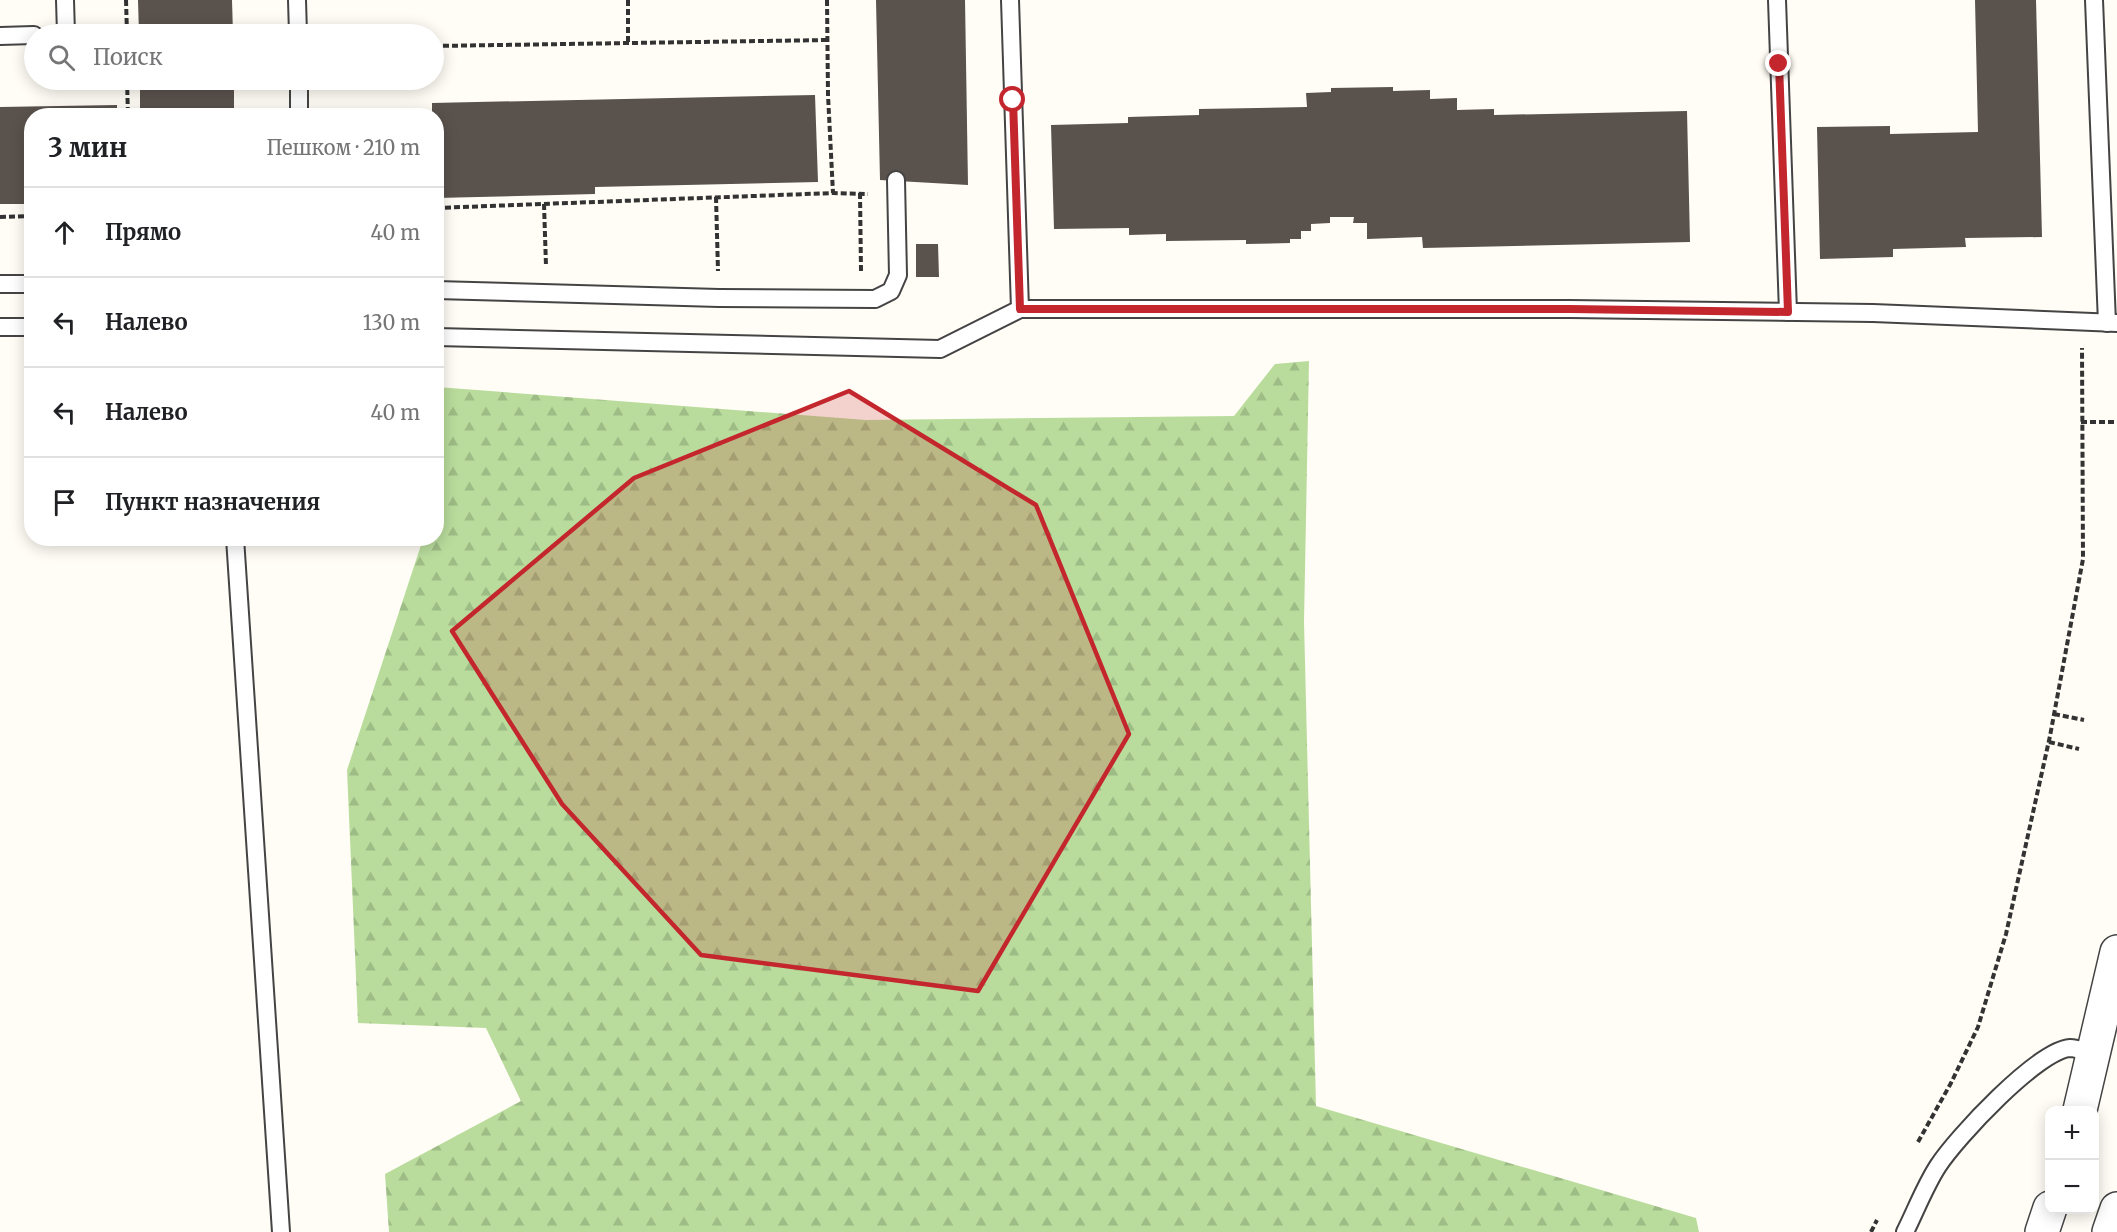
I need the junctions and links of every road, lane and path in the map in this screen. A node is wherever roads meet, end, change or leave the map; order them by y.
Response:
1 (65, 0) edge
2 (126, 0) edge
3 (297, 0) edge
4 (628, 0) edge
5 (827, 0) edge
6 (1010, 0) edge
7 (1777, 0) edge
8 (2094, 0) edge
9 (66, 24) edge
10 (127, 24) edge
11 (298, 24) edge
12 (24, 35) edge
13 (0, 36) edge
14 (828, 40) junction
15 (628, 44) junction
16 (444, 46) edge
17 (128, 90) edge
18 (298, 90) edge
19 (129, 108) edge
20 (299, 108) edge
21 (896, 187) joint
22 (833, 193) junction
23 (860, 194) junction
24 (716, 197) junction
25 (544, 204) junction
26 (444, 208) edge
27 (24, 216) edge
28 (0, 217) edge
29 (0, 284) edge
30 (24, 284) edge
31 (444, 290) edge
32 (546, 293) junction
33 (719, 298) junction
34 (861, 299) junction
35 (1020, 309) junction
36 (1788, 312) junction
37 (2083, 322) junction
38 (2112, 323) edge
39 (0, 327) edge
40 (24, 327) edge
41 (444, 337) edge
42 (2081, 422) junction
43 (2117, 422) edge
44 (236, 546) edge
45 (2054, 714) junction
46 (2084, 720) dead end
47 (2049, 742) junction
48 (2079, 749) dead end
49 (2117, 952) edge
50 (2093, 1054) junction
51 (2081, 1106) edge
52 (1914, 1148) dead end
53 (2117, 1209) edge
54 (1882, 1211) dead end
55 (2047, 1214) edge
56 (281, 1232) edge
57 (1871, 1232) edge
58 (1905, 1232) edge
59 (2042, 1232) edge
60 (2109, 1232) edge

1 - 9 lane
2 - 10 path
3 - 11 lane
4 - 15 path
5 - 14 path
6 - 35 lane
7 - 36 lane
8 - 38 lane
12 - 13 lane
14 - 15 path
14 - 22 path
15 - 16 path
17 - 19 path
18 - 20 lane
21 - 23 path
21 - 34 lane
22 - 23 path
22 - 24 path
23 - 34 path
24 - 25 path
24 - 33 path
25 - 26 path
25 - 32 path
27 - 28 path
29 - 30 lane
31 - 32 lane
32 - 33 lane
33 - 34 lane
35 - 36 lane
35 - 41 lane
36 - 37 lane
37 - 38 lane
37 - 42 path
39 - 40 lane
42 - 43 path
42 - 45 path
44 - 56 lane
45 - 46 path
45 - 47 path
47 - 48 path
47 - 52 path
49 - 50 street
50 - 51 street
50 - 58 lane
53 - 60 street
54 - 57 path
55 - 59 street

